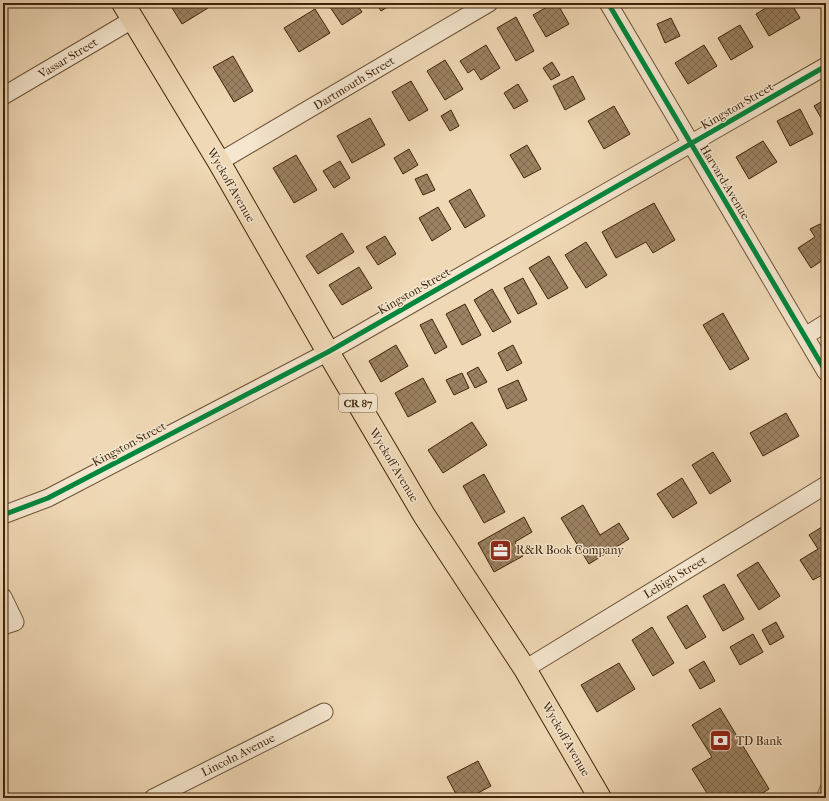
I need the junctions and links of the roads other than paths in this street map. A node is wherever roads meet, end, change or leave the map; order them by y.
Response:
1 (489, 3) edge
2 (608, 3) edge
3 (127, 11) edge
4 (826, 66) edge
5 (3, 96) edge
6 (691, 144) junction
7 (219, 162) junction
8 (826, 323) edge
9 (805, 336) junction
10 (328, 352) junction
11 (826, 372) edge
12 (826, 485) edge
13 (3, 515) edge
14 (3, 597) edge
15 (3, 626) edge
16 (525, 669) junction
17 (324, 712) dead end
18 (153, 798) edge
19 (600, 798) edge

1 - 7 street, Dartmouth Street
2 - 6 street, Harvard Avenue
3 - 5 street, Vassar Street
3 - 7 main road, Wyckoff Avenue / CR 87
4 - 6 street, Kingston Street
6 - 9 street, Harvard Avenue
6 - 10 street, Kingston Street
7 - 10 main road, Wyckoff Avenue / CR 87
8 - 9 street
9 - 11 street, Harvard Avenue
10 - 13 street, Kingston Street
10 - 16 main road, Wyckoff Avenue / CR 87
12 - 16 street, Lehigh Street
14 - 15 street
16 - 19 main road, Wyckoff Avenue / CR 87
17 - 18 street, Lincoln Avenue

